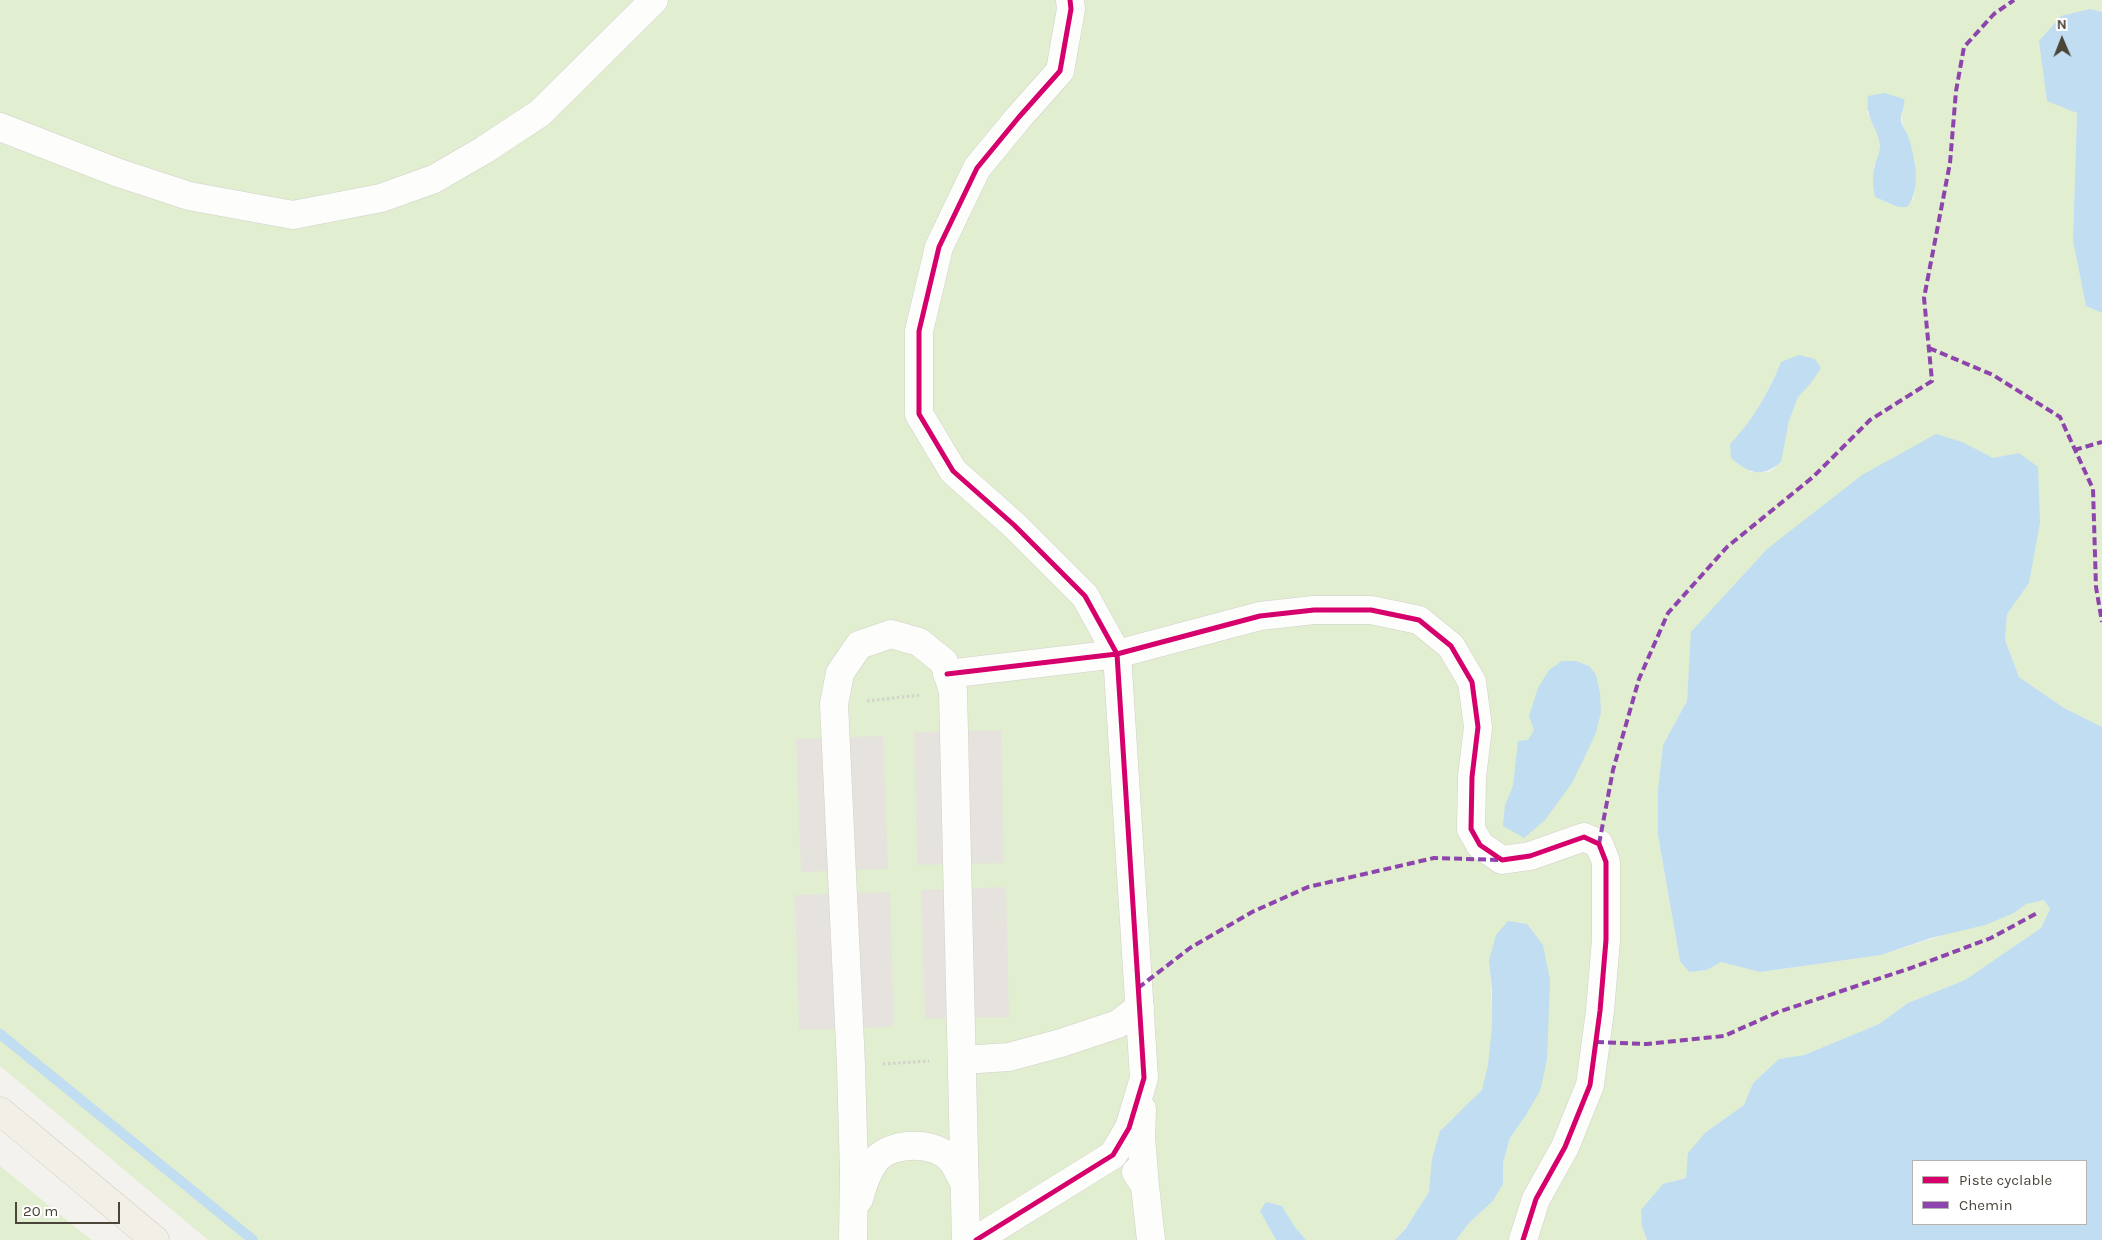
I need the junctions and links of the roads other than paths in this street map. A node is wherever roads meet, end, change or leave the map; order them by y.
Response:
1 (654, 0) edge
2 (1070, 0) edge
3 (0, 127) edge
4 (1117, 654) junction
5 (950, 683) junction
6 (1140, 1007) junction
7 (962, 1060) junction
8 (1144, 1078) junction
9 (0, 1111) edge
10 (1113, 1155) junction
11 (965, 1184) junction
12 (1145, 1186) junction
13 (853, 1229) edge
14 (155, 1240) edge
15 (966, 1240) edge
16 (976, 1240) edge
17 (1151, 1240) edge
18 (1523, 1240) edge

1 - 3 street
2 - 4 street
4 - 5 street
4 - 6 street
4 - 18 street
5 - 7 street
5 - 13 street
6 - 7 street
6 - 8 street
7 - 11 street
8 - 10 street
8 - 12 street
9 - 14 main road
10 - 12 street
10 - 16 street
11 - 13 street
11 - 15 street
12 - 17 street

